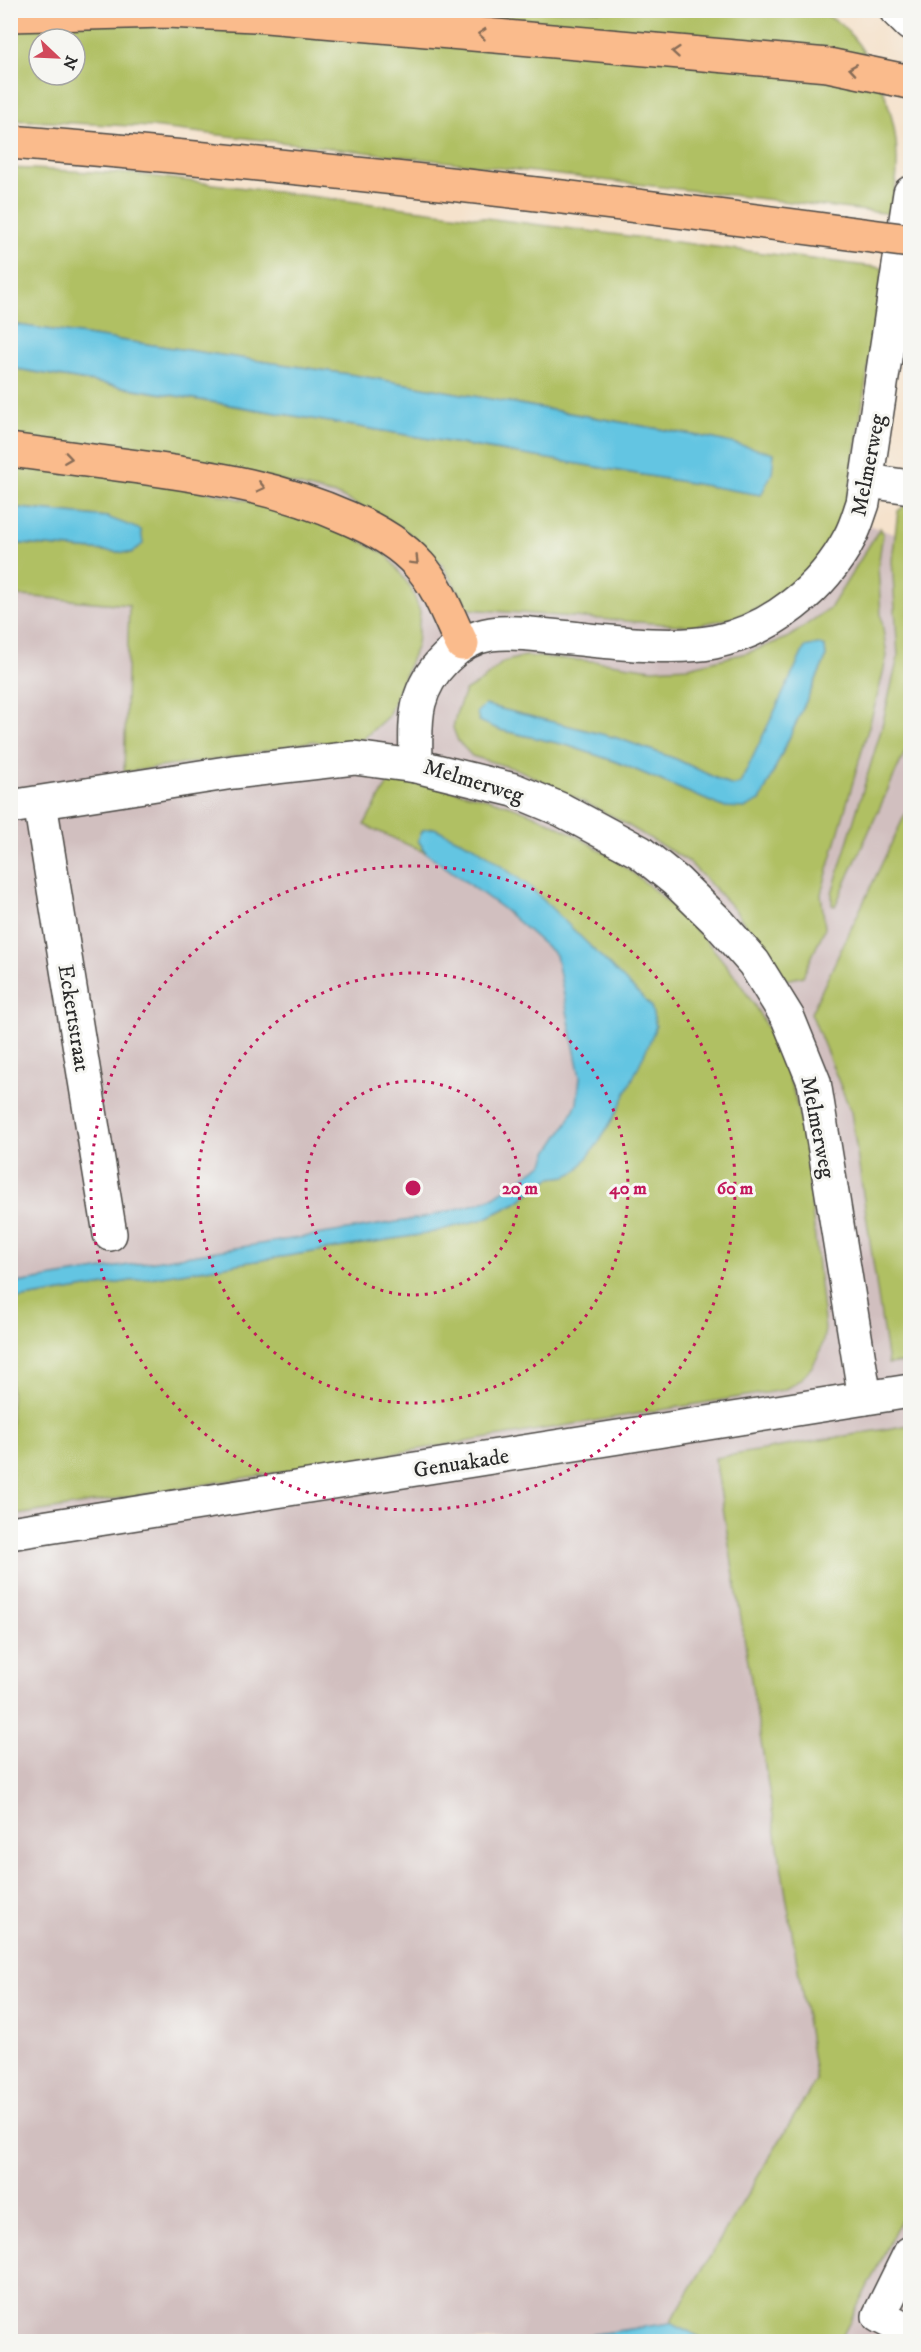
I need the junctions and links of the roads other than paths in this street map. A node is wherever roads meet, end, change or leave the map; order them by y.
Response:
1 (896, 10) edge
2 (10, 15) edge
3 (910, 24) edge
4 (910, 82) edge
5 (10, 142) edge
6 (910, 193) edge
7 (910, 241) edge
8 (10, 450) edge
9 (868, 481) junction
10 (910, 487) edge
11 (462, 644) junction
12 (416, 766) junction
13 (25, 805) edge
14 (110, 1234) dead end
15 (910, 1391) edge
16 (865, 1398) junction
17 (10, 1533) edge
18 (910, 2253) edge
19 (910, 2332) edge

1 - 3 street
4 -> 2 highway
5 - 7 highway, bridge
6 - 9 street, Melmerweg
8 -> 11 highway
9 - 10 street
9 - 11 street, Melmerweg
11 - 12 street, Melmerweg
12 - 13 street, Eckertstraat
12 - 16 street, Melmerweg
13 - 14 street, Eckertstraat
15 - 16 street, Genuakade
16 - 17 street, Genuakade
18 - 19 street

